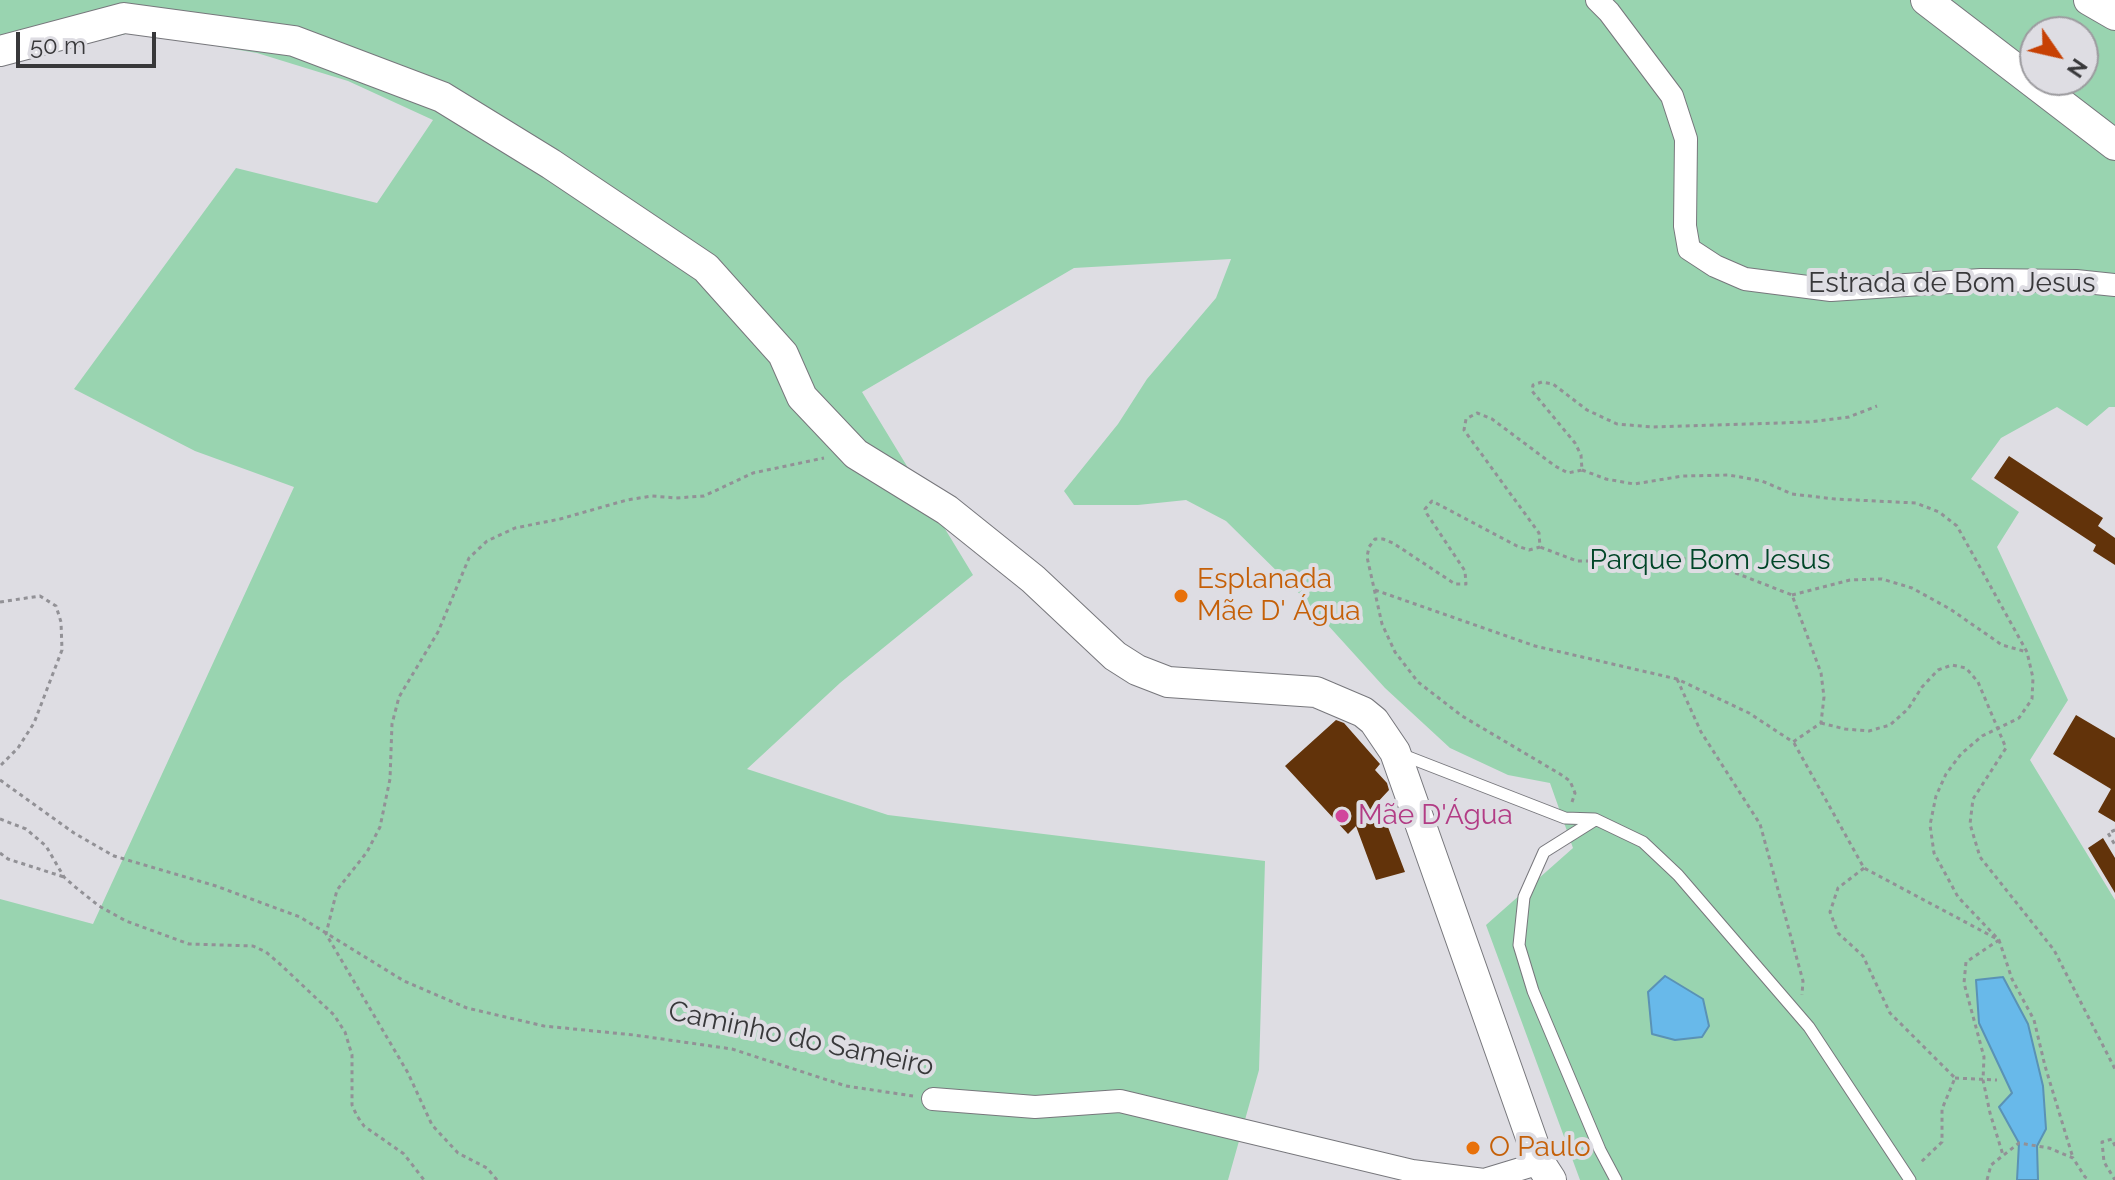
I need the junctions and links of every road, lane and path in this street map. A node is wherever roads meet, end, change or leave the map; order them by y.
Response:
1 (1597, 0) edge
2 (1926, 0) edge
3 (2089, 0) edge
4 (2115, 15) edge
5 (0, 51) edge
6 (2115, 145) edge
7 (2115, 285) edge
8 (1877, 406) dead end
9 (856, 454) junction
10 (1582, 470) junction
11 (1540, 547) junction
12 (1373, 589) junction
13 (1792, 595) junction
14 (0, 602) edge
15 (2027, 652) junction
16 (1677, 679) junction
17 (1821, 723) junction
18 (1998, 728) junction
19 (1793, 742) junction
20 (1395, 752) junction
21 (0, 766) edge
22 (0, 780) edge
23 (1546, 810) junction
24 (0, 819) edge
25 (1595, 819) junction
26 (2115, 830) edge
27 (2115, 845) edge
28 (0, 853) edge
29 (1864, 868) junction
30 (64, 877) junction
31 (326, 934) junction
32 (1999, 940) junction
33 (1801, 1017) junction
34 (2115, 1069) edge
35 (1955, 1078) junction
36 (1983, 1080) junction
37 (1997, 1080) dead end
38 (933, 1099) joint
39 (2115, 1146) edge
40 (2003, 1155) junction
41 (2073, 1158) junction
42 (1537, 1174) edge
43 (1908, 1178) edge
44 (424, 1180) edge
45 (497, 1180) edge
46 (1616, 1180) edge
47 (1987, 1180) edge
48 (2090, 1180) edge
49 (2115, 1180) edge

1 - 7 street, Estrada de Bom Jesus
2 - 6 main road
3 - 4 main road
5 - 9 main road
8 - 10 path
9 - 20 main road
9 - 31 path
10 - 11 path
10 - 15 path
11 - 12 path
11 - 13 path
12 - 16 path
12 - 23 path
13 - 15 path
13 - 17 path
14 - 21 path
15 - 18 path
16 - 19 path
16 - 33 path
17 - 18 path
17 - 19 path
18 - 32 path
18 - 34 path
19 - 29 path
20 - 23 lane
20 - 42 main road
22 - 31 path, Caminho do Sameiro
23 - 25 lane
24 - 30 path
25 - 33 lane
25 - 46 lane
26 - 27 path
28 - 30 path
29 - 32 path
29 - 35 path
30 - 44 path
31 - 38 path, Caminho do Sameiro
31 - 45 path
32 - 36 path
32 - 41 path
33 - 43 lane
35 - 36 path
35 - 43 path
36 - 37 path
36 - 40 path
38 - 42 street, Caminho do Sameiro
39 - 49 path
40 - 41 path
40 - 47 path
41 - 48 path

